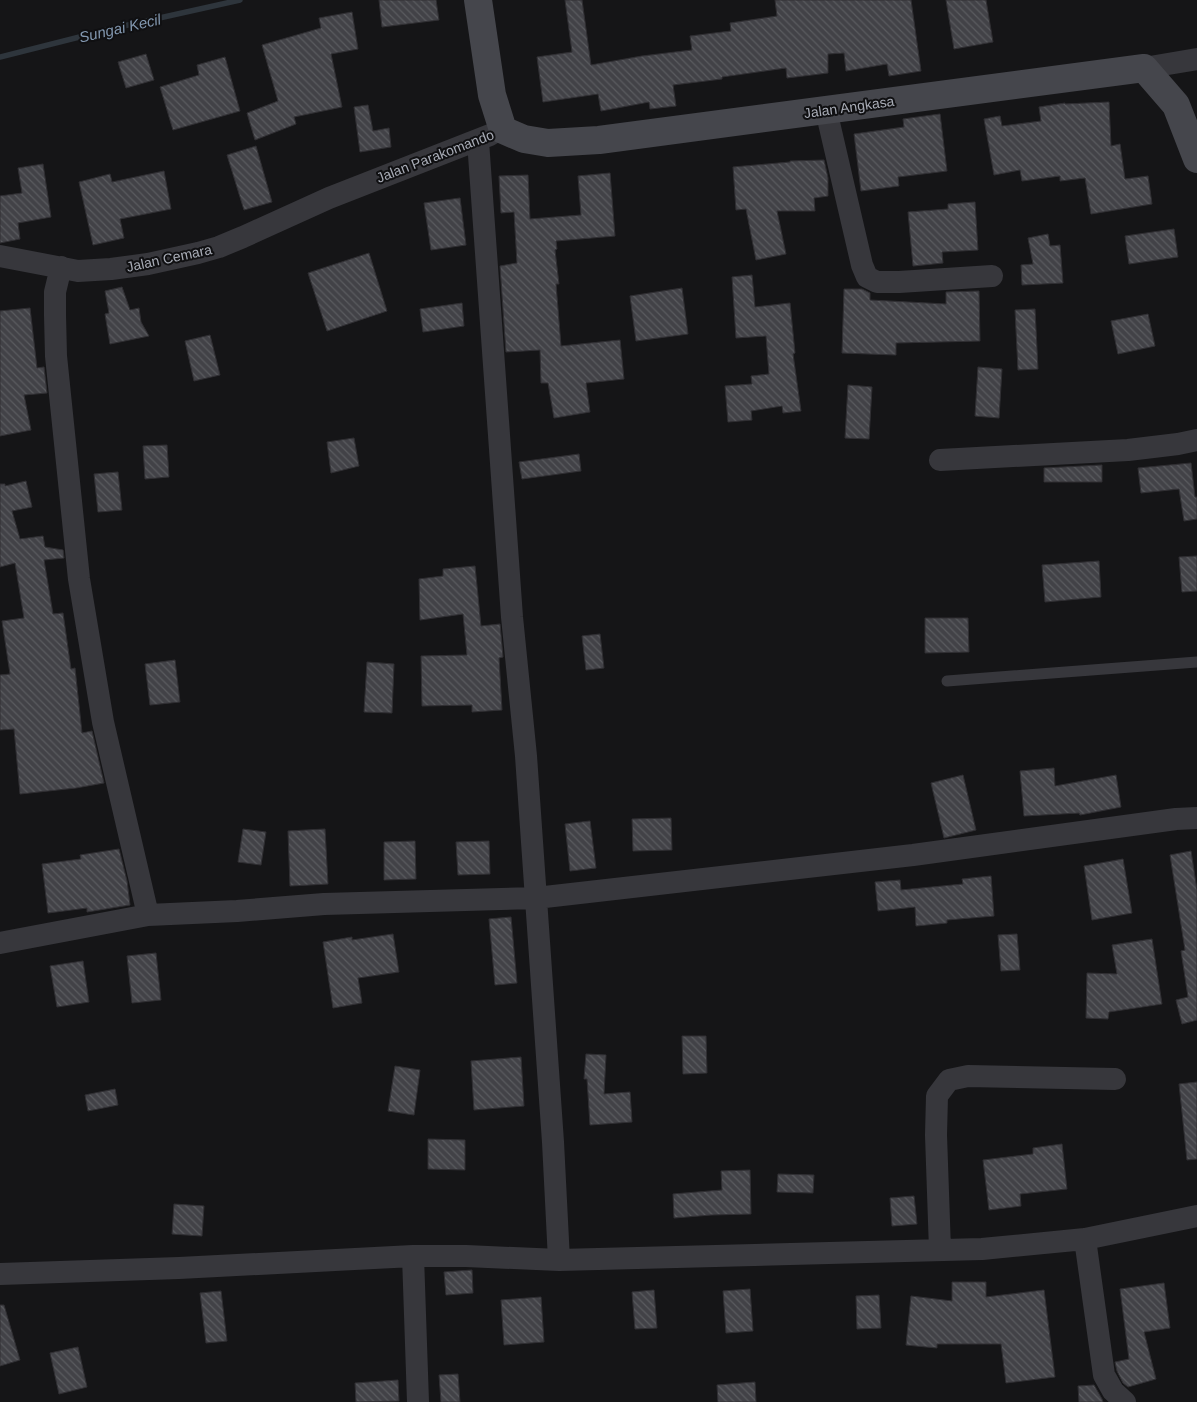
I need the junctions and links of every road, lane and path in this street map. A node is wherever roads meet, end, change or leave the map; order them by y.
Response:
1 (478, 0) edge
2 (1197, 59) edge
3 (1144, 68) junction
4 (826, 110) junction
5 (503, 130) junction
6 (478, 141) junction
7 (1197, 158) edge
8 (329, 198) joint
9 (0, 256) edge
10 (61, 267) junction
11 (992, 276) dead end
12 (1197, 440) edge
13 (940, 460) dead end
14 (1197, 662) edge
15 (947, 681) dead end
16 (1197, 818) edge
17 (536, 898) junction
18 (148, 915) junction
19 (0, 943) edge
20 (1115, 1079) dead end
21 (1197, 1216) edge
22 (1085, 1239) junction
23 (940, 1250) junction
24 (413, 1256) junction
25 (559, 1260) junction
26 (0, 1274) edge
27 (418, 1402) edge
28 (1125, 1402) edge

1 - 5 street, Jalan Parakomando
2 - 3 street, Jalan Angkasa
3 - 4 street, Jalan Angkasa
3 - 7 street
4 - 5 street, Jalan Angkasa
4 - 11 street
5 - 6 street, Jalan Parakomando
6 - 8 street, Jalan Parakomando
6 - 17 street
8 - 10 street, Jalan Cemara
9 - 10 street, Jalan Cemara
10 - 18 street
12 - 13 street
14 - 15 lane
16 - 17 street
17 - 18 street
17 - 25 street
18 - 19 street
20 - 23 street
21 - 22 street
22 - 23 street
22 - 28 street
23 - 25 street
24 - 25 street
24 - 26 street
24 - 27 street

